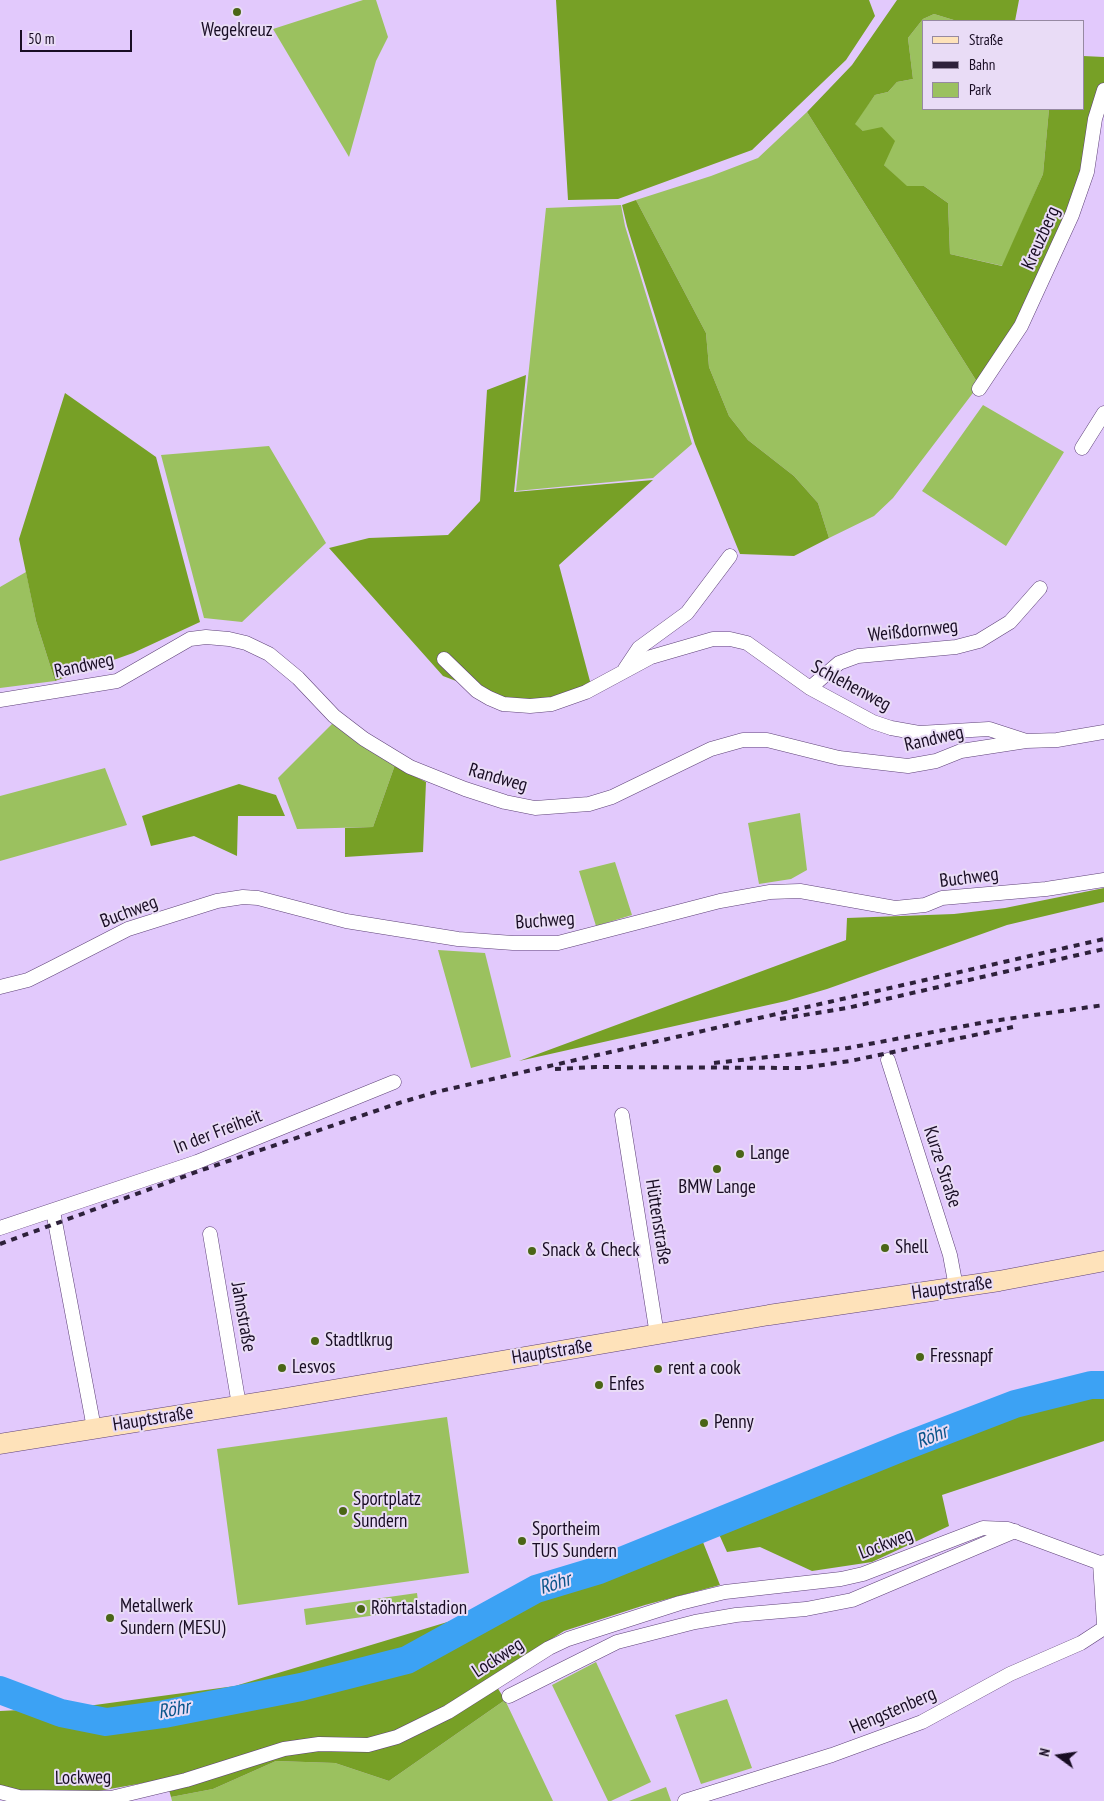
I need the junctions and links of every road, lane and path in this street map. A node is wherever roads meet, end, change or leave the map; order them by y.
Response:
1 (1104, 90) edge
2 (979, 389) dead end
3 (1104, 413) edge
4 (1082, 448) dead end
5 (730, 556) dead end
6 (1040, 588) dead end
7 (444, 659) dead end
8 (625, 670) junction
9 (810, 688) junction
10 (0, 700) edge
11 (1104, 723) edge
12 (1098, 733) edge
13 (1026, 741) junction
14 (1104, 880) edge
15 (0, 987) edge
16 (888, 1060) dead end
17 (394, 1082) dead end
18 (622, 1115) dead end
19 (53, 1211) junction
20 (0, 1228) edge
21 (210, 1234) dead end
22 (1104, 1261) edge
23 (956, 1287) junction
24 (657, 1335) junction
25 (239, 1405) junction
26 (94, 1428) junction
27 (0, 1444) edge
28 (1016, 1531) junction
29 (1102, 1563) edge
30 (1104, 1624) edge
31 (1104, 1628) edge
32 (509, 1696) dead end
33 (0, 1792) edge
34 (685, 1801) edge

1 - 2 street, Kreuzberg
3 - 4 street
5 - 8 street, Schlehenweg
6 - 9 street, Weißdornweg
7 - 8 street, Schlehenweg
8 - 9 street, Schlehenweg
9 - 13 street, Schlehenweg
10 - 13 street, Randweg
11 - 12 street
12 - 13 street, Schlehenweg
14 - 15 street, Buchweg
16 - 23 street, Kurze Straße
17 - 19 street, In der Freiheit
18 - 24 street, Hüttenstraße
19 - 20 street, In der Freiheit
19 - 26 street
21 - 25 street, Jahnstraße
22 - 23 main road, Hauptstraße
23 - 24 main road, Hauptstraße
24 - 25 main road, Hauptstraße
25 - 26 main road, Hauptstraße
26 - 27 main road, Hauptstraße
28 - 29 street, Lockweg
28 - 32 street, Lockweg
28 - 33 street, Lockweg
29 - 30 street
31 - 34 street, Hengstenberg

